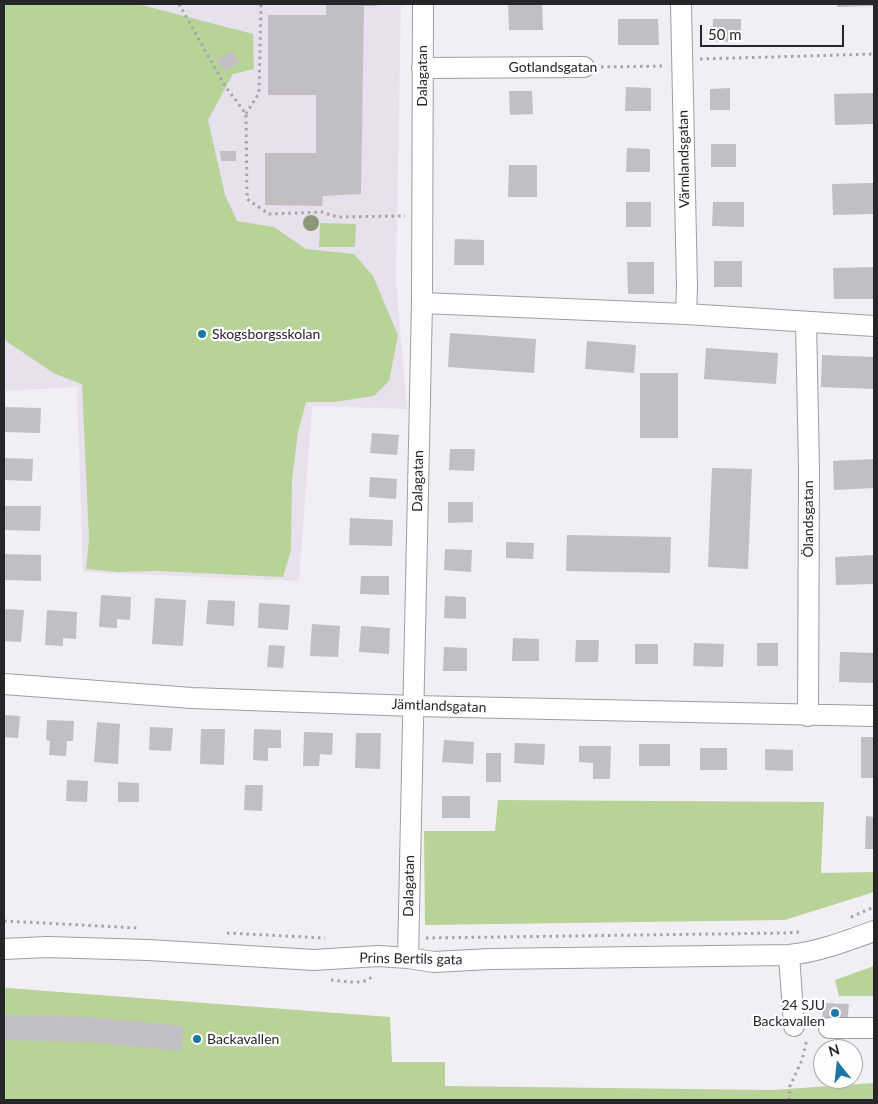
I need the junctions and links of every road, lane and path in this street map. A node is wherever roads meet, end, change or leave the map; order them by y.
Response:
1 (179, 4) edge
2 (261, 4) edge
3 (423, 4) edge
4 (681, 4) edge
5 (874, 54) edge
6 (682, 60) junction
7 (584, 67) joint
8 (422, 68) junction
9 (246, 114) junction
10 (422, 213) junction
11 (422, 304) junction
12 (686, 314) junction
13 (806, 322) junction
14 (874, 326) edge
15 (4, 684) edge
16 (414, 706) junction
17 (808, 716) junction
18 (874, 716) edge
19 (874, 907) edge
20 (845, 919) dead end
21 (4, 921) edge
22 (141, 928) dead end
23 (874, 931) edge
24 (801, 932) dead end
25 (219, 933) dead end
26 (334, 938) dead end
27 (408, 948) junction
28 (4, 949) edge
29 (789, 955) junction
30 (829, 1028) dead end
31 (874, 1028) edge
32 (801, 1030) joint
33 (789, 1100) edge

1 - 9 path
2 - 9 path
3 - 8 street, Dalagatan
4 - 6 street, Värmlandsgatan
5 - 6 path, Gotlandsgatan
6 - 7 path, Gotlandsgatan
6 - 12 street, Värmlandsgatan
7 - 8 street, Gotlandsgatan
8 - 10 street, Dalagatan
9 - 10 path
10 - 11 street, Dalagatan
11 - 12 street
11 - 16 street, Dalagatan
12 - 13 street
13 - 14 street
13 - 17 street, Ölandsgatan
15 - 16 street, Jämtlandsgatan
16 - 17 street, Jämtlandsgatan
16 - 27 street, Dalagatan
17 - 18 street, Jämtlandsgatan
19 - 20 path
21 - 22 path
23 - 29 street, Prins Bertils gata
24 - 27 path
25 - 26 path
27 - 28 street, Prins Bertils gata
27 - 29 street, Prins Bertils gata
29 - 32 street
30 - 31 street
32 - 33 path

